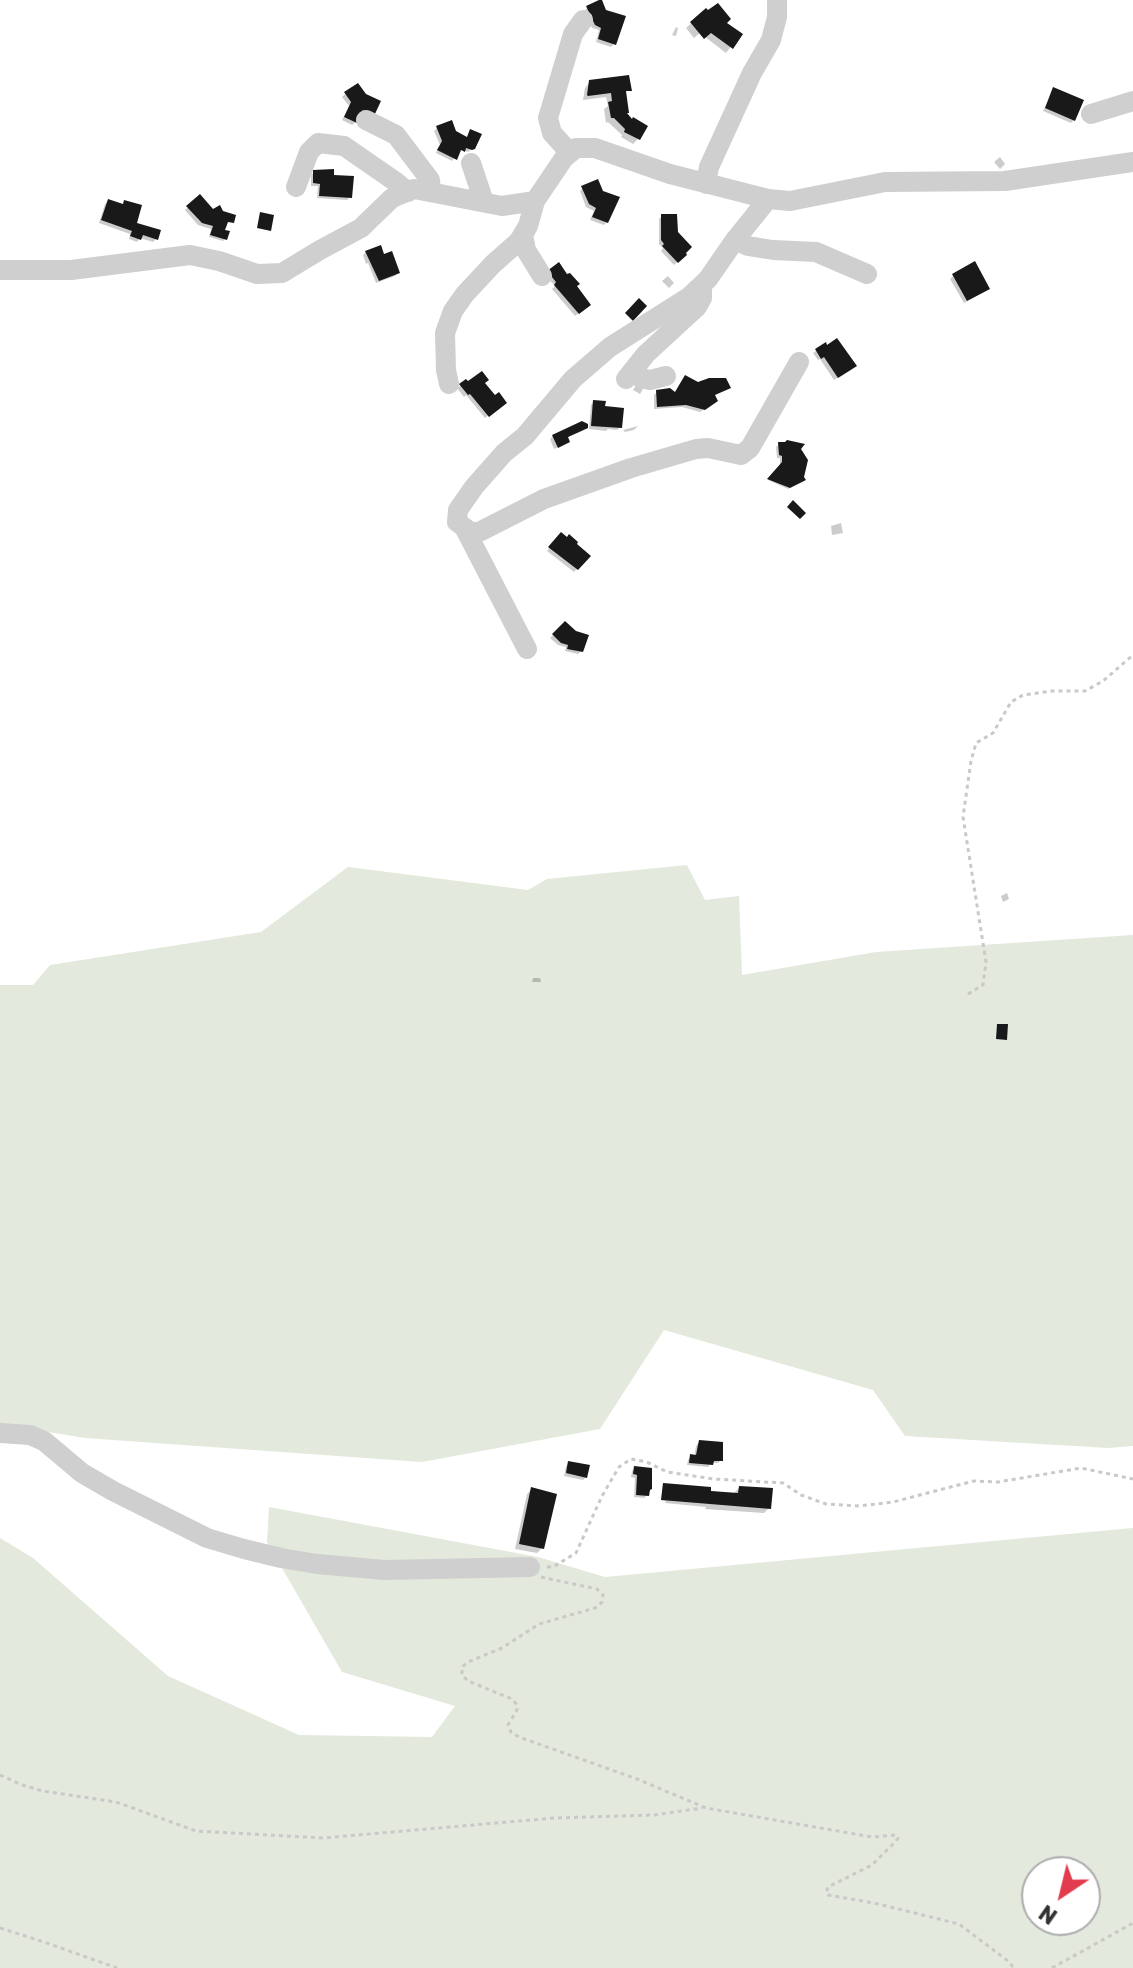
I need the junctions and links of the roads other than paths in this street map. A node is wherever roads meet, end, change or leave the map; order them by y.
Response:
1 (777, 0) edge
2 (583, 20) dead end
3 (1133, 101) edge
4 (1091, 114) dead end
5 (366, 120) dead end
6 (570, 153) junction
7 (1133, 162) edge
8 (471, 163) dead end
9 (706, 184) junction
10 (296, 187) dead end
11 (408, 192) junction
12 (431, 192) junction
13 (768, 199) junction
14 (535, 201) junction
15 (484, 202) junction
16 (523, 234) junction
17 (735, 240) junction
18 (0, 270) edge
19 (867, 274) dead end
20 (542, 276) dead end
21 (702, 285) junction
22 (799, 362) dead end
23 (666, 376) dead end
24 (449, 384) dead end
25 (465, 529) junction
26 (527, 649) dead end
27 (0, 1433) edge
28 (523, 1567) road end

1 - 9 street
2 - 6 street
3 - 4 street
5 - 12 street
6 - 9 street
6 - 14 street
7 - 13 street
8 - 15 street
9 - 13 street
10 - 11 street
11 - 12 street
11 - 18 street
12 - 15 street
13 - 17 street
14 - 15 street
14 - 16 street
16 - 20 street
16 - 24 street
17 - 19 street
17 - 21 street
21 - 23 street
21 - 25 street
22 - 25 street
25 - 26 street
27 - 28 street

